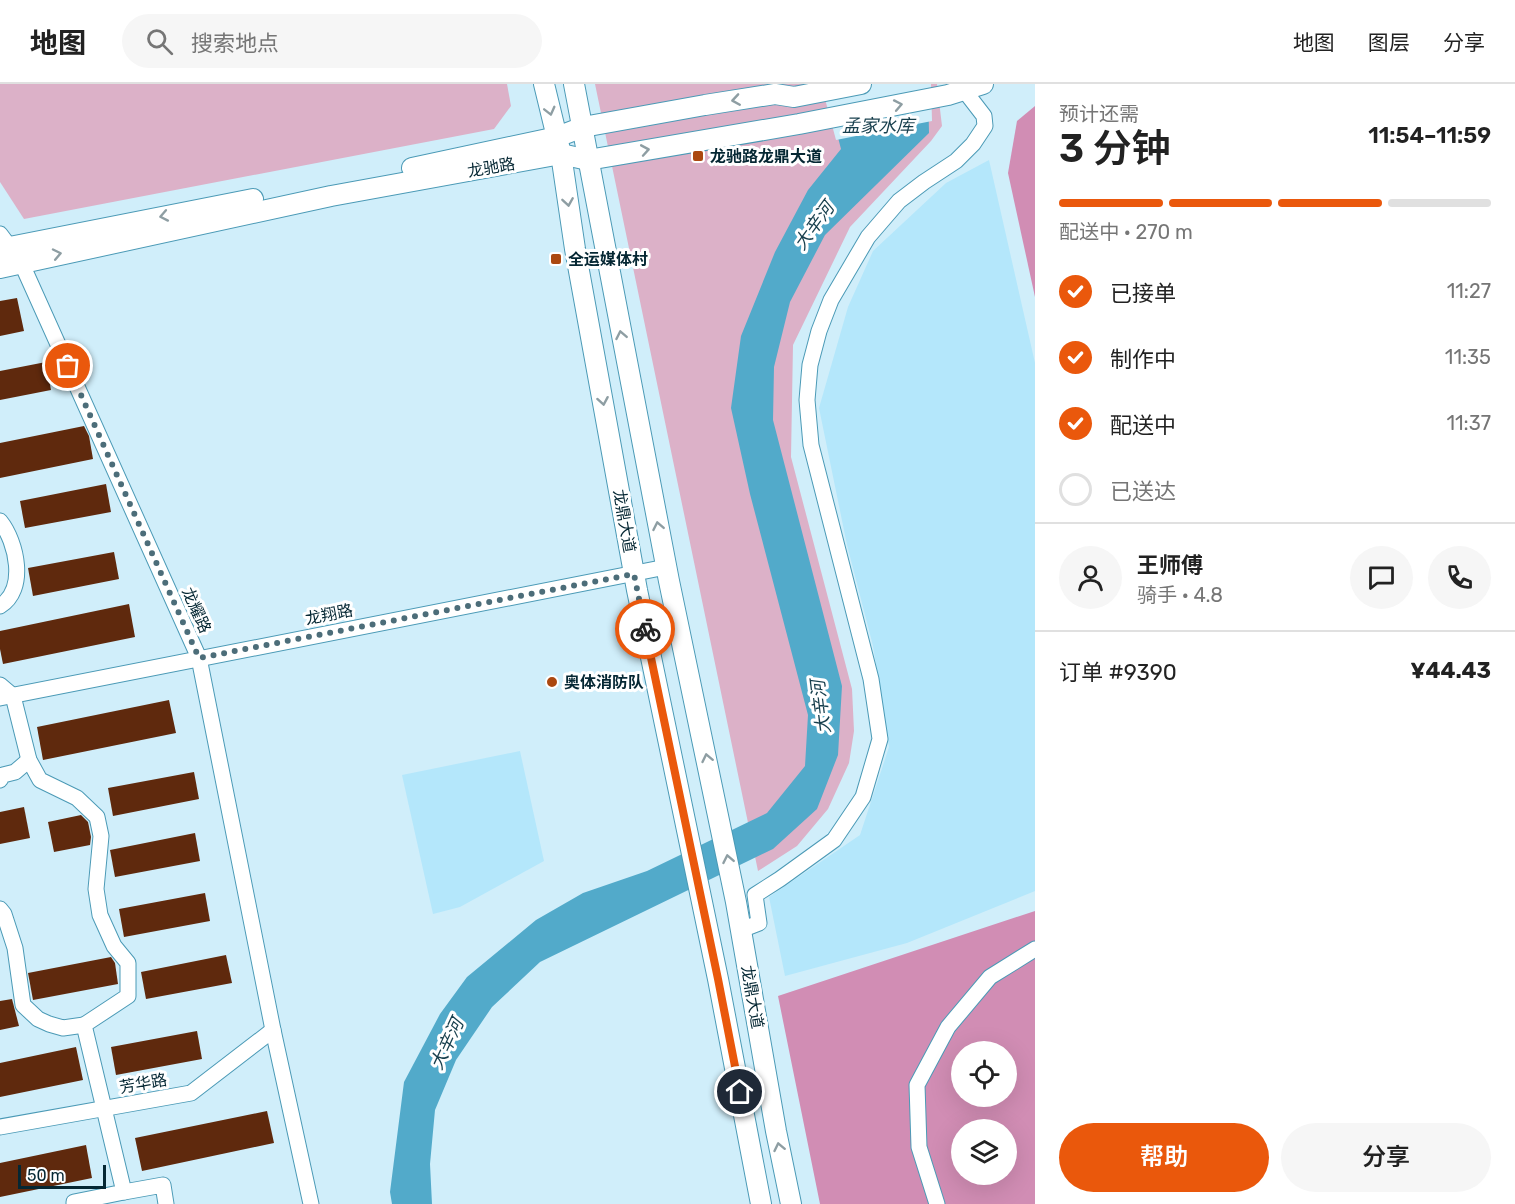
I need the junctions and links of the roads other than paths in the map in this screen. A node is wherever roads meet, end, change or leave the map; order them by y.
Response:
1 (544, 84) edge
2 (574, 84) edge
3 (861, 84) edge
4 (965, 90) edge
5 (583, 127) junction
6 (559, 146) junction
7 (588, 160) junction
8 (3, 243) edge
9 (21, 262) junction
10 (0, 268) edge
11 (0, 521) edge
12 (666, 567) junction
13 (634, 574) junction
14 (0, 606) edge
15 (199, 658) junction
16 (0, 685) edge
17 (6, 697) edge
18 (30, 760) junction
19 (0, 780) edge
20 (0, 909) edge
21 (741, 930) junction
22 (1035, 949) edge
23 (84, 1025) junction
24 (273, 1029) junction
25 (105, 1108) junction
26 (0, 1127) edge
27 (124, 1192) junction
28 (74, 1204) edge
29 (166, 1204) edge
30 (311, 1204) edge
31 (761, 1204) edge
32 (791, 1204) edge
33 (937, 1204) edge

1 -> 6 main road, 龙鼎大道
2 - 5 main road, 龙鼎大道
3 -> 5 main road, 龙驰路
7 -> 4 main road, 龙驰路
4 - 21 street
5 - 6 main road, 龙驰路
5 - 7 main road, 龙鼎大道
6 - 7 main road, 龙驰路
6 -> 8 main road, 龙驰路
9 -> 6 main road, 龙驰路
6 -> 13 main road, 龙鼎大道
12 -> 7 main road, 龙鼎大道
8 - 9 street, 龙耀路
9 - 10 main road, 龙驰路
9 - 15 street, 龙耀路
11 - 14 street
12 - 13 street, 龙翔路
21 -> 12 main road, 龙鼎大道
13 - 15 street, 龙翔路
13 - 31 main road, 龙鼎大道
15 - 17 street, 龙翔路
15 - 24 street, 龙耀路
16 - 17 street
17 - 18 street
18 - 19 street
18 - 23 street
20 - 23 street
32 -> 21 main road, 龙鼎大道
22 - 33 street
23 - 25 street
24 - 25 street, 芳华路
24 - 30 street, 龙耀路
25 - 26 street, 芳华路
25 - 27 street
27 - 28 street
27 - 29 street

